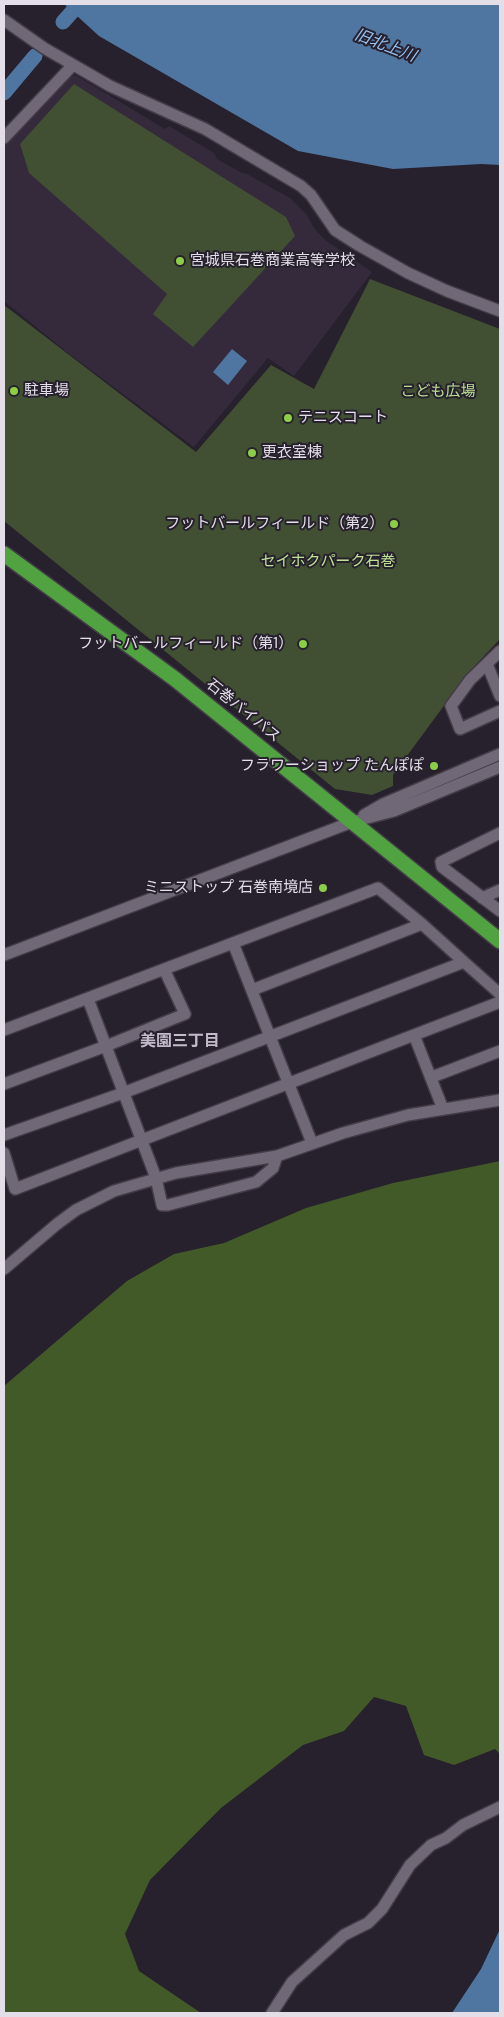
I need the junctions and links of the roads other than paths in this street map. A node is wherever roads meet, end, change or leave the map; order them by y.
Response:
1 (4, 20) edge
2 (73, 65) junction
3 (4, 138) edge
4 (500, 311) edge
5 (4, 554) edge
6 (500, 651) edge
7 (487, 664) junction
8 (500, 696) edge
9 (500, 711) edge
10 (500, 754) edge
11 (500, 768) edge
12 (352, 822) junction
13 (500, 834) edge
14 (500, 890) edge
15 (482, 898) junction
16 (500, 911) edge
17 (422, 924) junction
18 (500, 940) edge
19 (233, 943) junction
20 (4, 955) edge
21 (464, 962) junction
22 (164, 968) junction
23 (252, 990) junction
24 (500, 994) edge
25 (88, 999) junction
26 (500, 1002) edge
27 (4, 1030) edge
28 (414, 1035) junction
29 (269, 1037) junction
30 (106, 1046) junction
31 (500, 1051) edge
32 (432, 1077) junction
33 (4, 1084) edge
34 (288, 1084) junction
35 (123, 1093) junction
36 (500, 1100) edge
37 (443, 1109) junction
38 (4, 1135) edge
39 (141, 1140) junction
40 (312, 1144) junction
41 (4, 1153) edge
42 (277, 1156) junction
43 (156, 1178) junction
44 (4, 1269) edge
45 (500, 1807) edge
46 (272, 2013) edge

1 - 2 street
2 - 3 street
2 - 4 street
5 - 12 highway, 石巻バイパス
6 - 7 street
7 - 8 street
7 - 9 street
10 - 12 street
11 - 12 street
12 - 18 highway, 石巻バイパス
12 - 20 street
13 - 15 street
14 - 15 street
15 - 16 street
17 - 19 street
17 - 21 street
17 - 23 street
19 - 22 street
19 - 23 street
21 - 24 street
21 - 29 street
22 - 25 street
22 - 30 street
23 - 29 street
25 - 27 street
25 - 30 street
26 - 28 street
28 - 32 street
28 - 34 street
29 - 34 street
29 - 35 street
30 - 33 street
30 - 35 street
31 - 32 street
32 - 37 street
34 - 39 street
34 - 40 street
35 - 38 street
35 - 39 street
36 - 37 street
37 - 40 street
39 - 41 street
39 - 43 street
40 - 42 street
42 - 43 street
42 - 43 street
43 - 44 street
45 - 46 street

